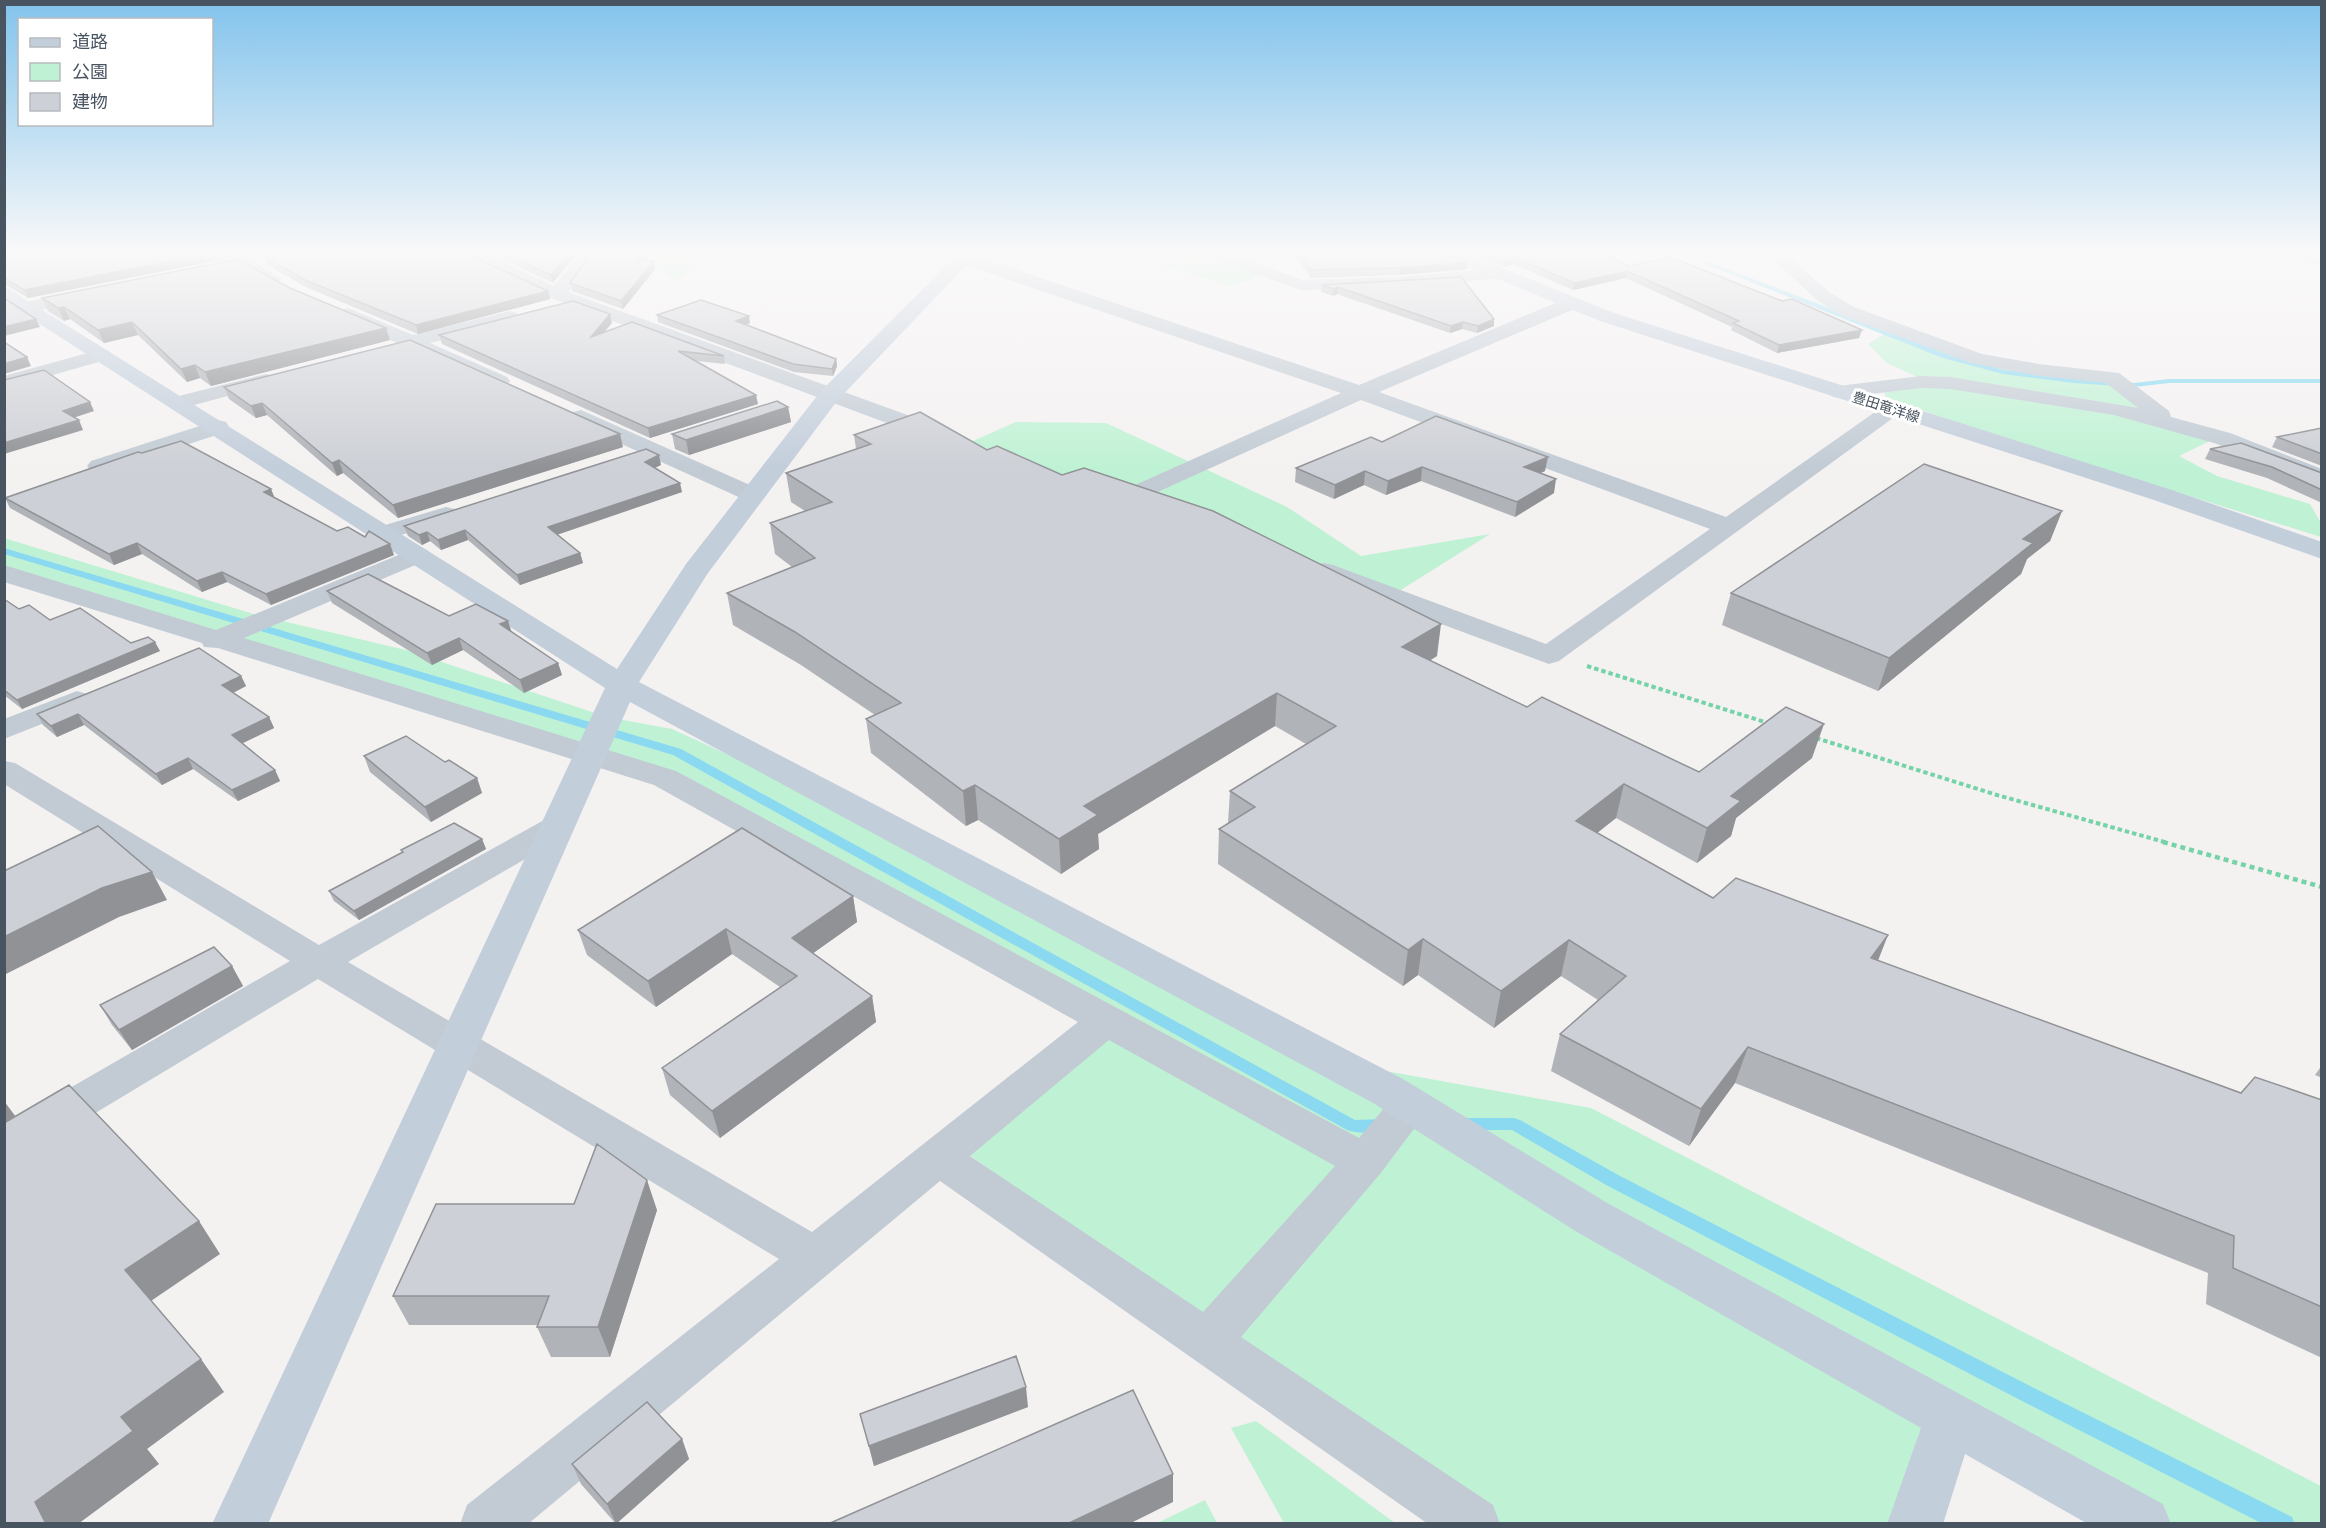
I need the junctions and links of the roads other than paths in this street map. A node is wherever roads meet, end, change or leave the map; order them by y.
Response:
1 (49, 325) edge
2 (376, 325) edge
3 (477, 325) edge
4 (643, 325) edge
5 (895, 325) edge
6 (1167, 325) edge
7 (1519, 325) edge
8 (1639, 325) edge
9 (1886, 325) edge
10 (413, 341) junction
11 (380, 350) edge
12 (102, 355) junction
13 (280, 377) edge
14 (4, 383) edge
15 (521, 390) edge
16 (1361, 392) junction
17 (1838, 392) junction
18 (824, 394) junction
19 (179, 403) junction
20 (786, 404) edge
21 (564, 410) edge
22 (1893, 410) junction
23 (2171, 424) junction
24 (218, 427) junction
25 (684, 437) edge
26 (955, 440) edge
27 (650, 448) junction
28 (617, 459) edge
29 (83, 472) edge
30 (2322, 477) edge
31 (751, 494) junction
32 (462, 509) edge
33 (1157, 511) edge
34 (1729, 527) junction
35 (384, 533) junction
36 (2322, 551) edge
37 (418, 555) junction
38 (1302, 562) edge
39 (4, 573) edge
40 (222, 638) junction
41 (178, 657) edge
42 (622, 685) junction
43 (102, 689) edge
44 (4, 730) edge
45 (589, 757) junction
46 (4, 770) edge
47 (558, 825) junction
48 (318, 962) junction
49 (1106, 1021) junction
50 (457, 1046) junction
51 (1411, 1105) junction
52 (4, 1147) edge
53 (938, 1157) junction
54 (1365, 1162) junction
55 (815, 1257) junction
56 (1207, 1341) junction
57 (1951, 1417) junction
58 (240, 1524) edge
59 (486, 1524) edge
60 (1474, 1524) edge
61 (1915, 1524) edge
62 (2143, 1524) edge

1 - 12 street
2 - 10 street
3 - 10 street
4 - 18 street
5 - 18 street
6 - 16 street
7 - 16 street
8 - 17 street, 豊田竜洋線
9 - 23 street
10 - 11 street
10 - 15 street
12 - 14 street
12 - 19 street
13 - 19 street
16 - 33 street
16 - 34 street
17 - 22 street, 豊田竜洋線
17 - 23 street
18 - 20 street
18 - 26 street
18 - 31 street
19 - 24 street
21 - 27 street
22 - 34 street
22 - 36 street, 豊田竜洋線
23 - 30 street
24 - 29 street
24 - 35 street
25 - 27 street
27 - 28 street
27 - 31 street
31 - 42 street
32 - 35 street
34 - 38 street
35 - 37 street
37 - 40 street
37 - 42 street
39 - 40 street
40 - 41 street
40 - 45 street
42 - 45 street
42 - 51 street
43 - 44 street
45 - 47 street
45 - 49 street
46 - 48 street
47 - 48 street
47 - 50 street
48 - 50 street
48 - 52 street
49 - 53 street
49 - 54 street
50 - 55 street
50 - 58 street
51 - 54 street
51 - 57 street
53 - 55 street
53 - 56 street
54 - 56 street
55 - 59 street
56 - 60 street
57 - 61 street
57 - 62 street

